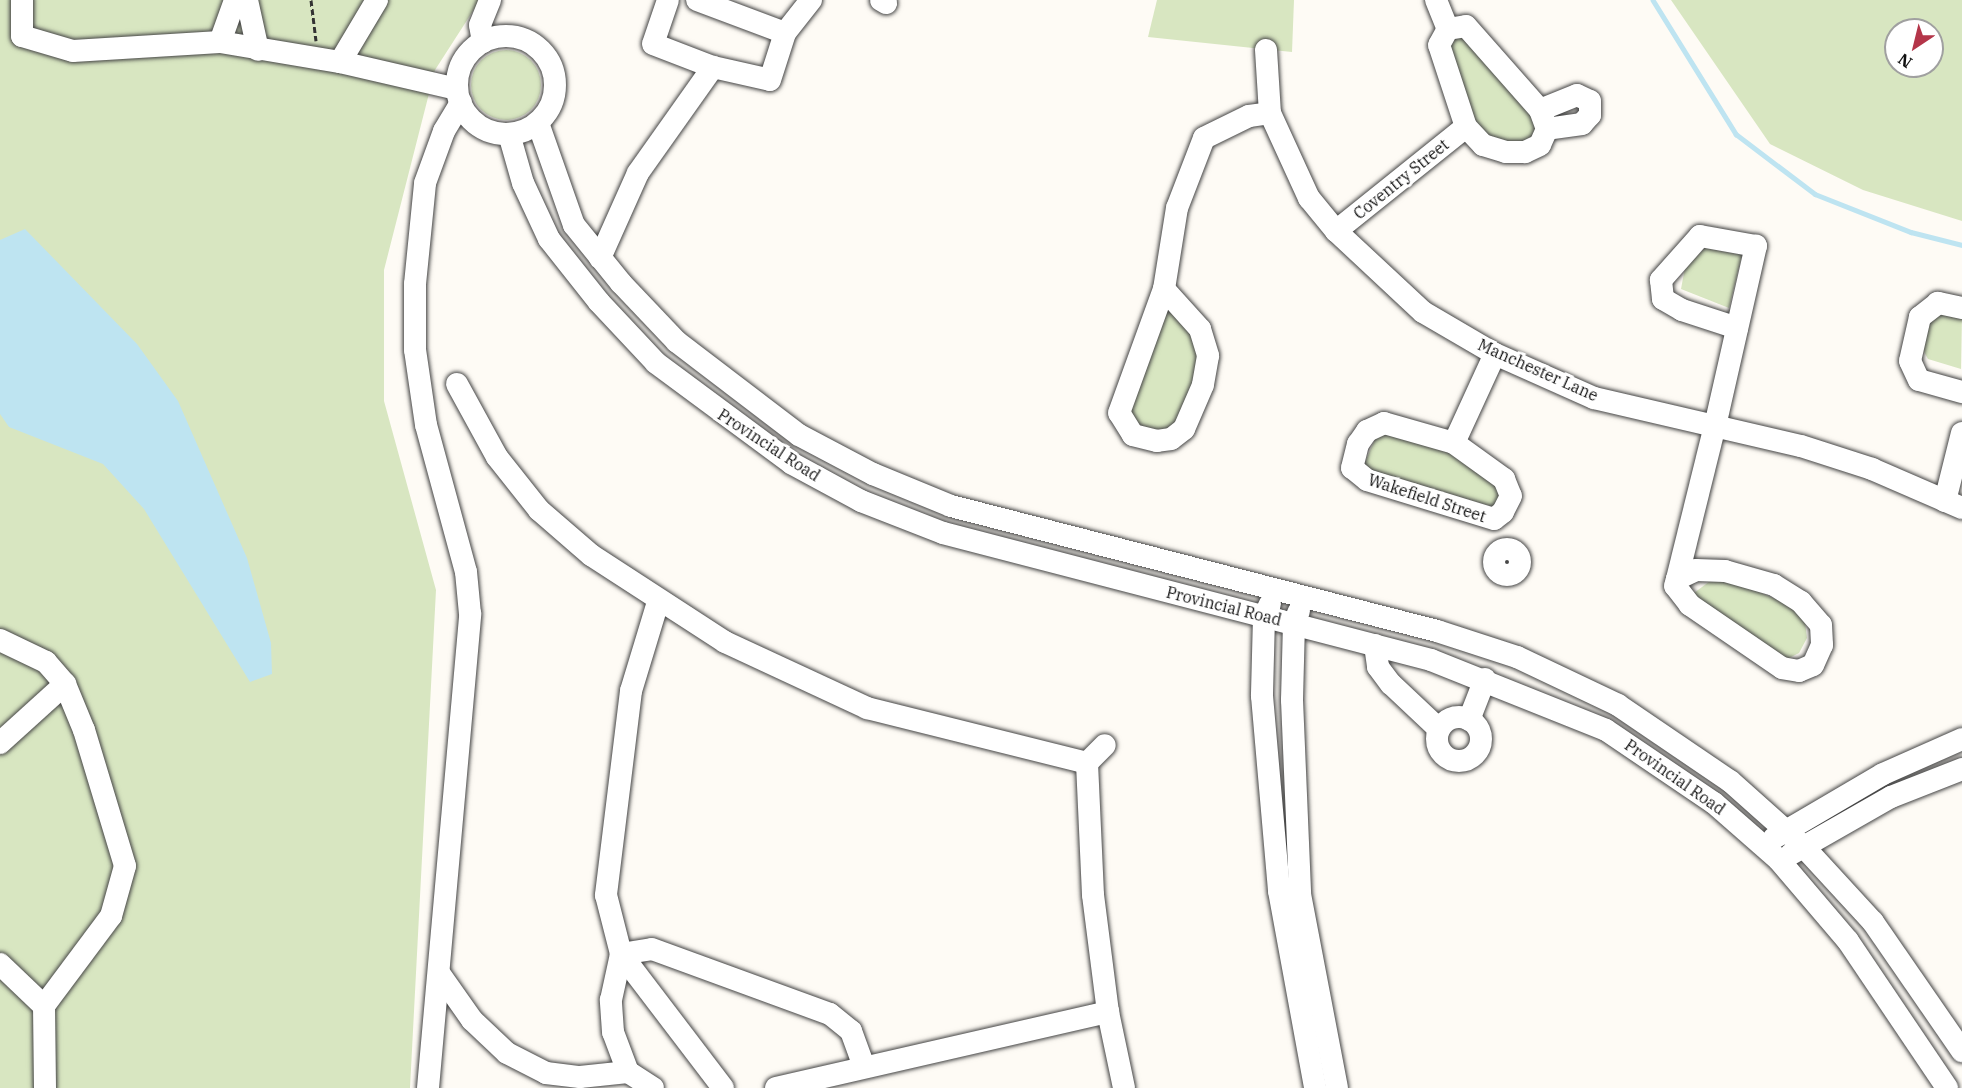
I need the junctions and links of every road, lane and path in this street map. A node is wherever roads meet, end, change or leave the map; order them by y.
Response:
1 (22, 0) edge
2 (235, 0) edge
3 (248, 0) edge
4 (311, 0) edge
5 (377, 0) edge
6 (490, 0) edge
7 (668, 0) edge
8 (697, 0) edge
9 (811, 0) edge
10 (1436, 0) edge
11 (1448, 29) junction
12 (785, 33) junction
13 (220, 42) junction
14 (483, 42) junction
15 (258, 50) junction
16 (1266, 50) dead end
17 (331, 62) junction
18 (713, 68) junction
19 (459, 96) junction
20 (1270, 113) junction
21 (538, 123) junction
22 (1466, 127) junction
23 (509, 134) junction
24 (1336, 231) junction
25 (600, 258) junction
26 (1164, 289) junction
27 (1962, 308) edge
28 (1737, 328) junction
29 (1495, 354) junction
30 (457, 384) dead end
31 (1962, 392) edge
32 (1715, 426) junction
33 (1962, 433) edge
34 (1454, 443) junction
35 (822, 447) junction
36 (810, 473) junction
37 (1954, 505) edge
38 (1494, 519) junction
39 (1505, 549) dead end
40 (1677, 579) junction
41 (1277, 590) junction
42 (1305, 595) junction
43 (657, 602) junction
44 (1264, 617) junction
45 (1294, 623) junction
46 (0, 640) edge
47 (1375, 645) junction
48 (1485, 679) junction
49 (65, 684) junction
50 (1469, 720) junction
51 (1439, 729) junction
52 (1962, 739) edge
53 (0, 743) edge
54 (1105, 745) dead end
55 (1087, 763) junction
56 (1962, 769) edge
57 (1788, 831) junction
58 (1762, 844) junction
59 (1804, 847) junction
60 (1779, 860) junction
61 (621, 954) junction
62 (0, 964) edge
63 (439, 973) junction
64 (44, 1006) junction
65 (1108, 1012) junction
66 (1962, 1051) edge
67 (864, 1066) junction
68 (628, 1072) junction
69 (592, 1082) edge
70 (45, 1088) edge
71 (428, 1088) edge
72 (653, 1088) edge
73 (723, 1088) edge
74 (776, 1088) edge
75 (1124, 1088) edge
76 (1315, 1088) edge
77 (1337, 1088) edge
78 (1947, 1088) edge

1 - 13 street
2 - 13 street
3 - 15 street
4 - 17 path
5 - 17 street
6 - 14 street
7 - 18 street
8 - 12 street
9 - 12 street
10 - 11 street
11 - 22 street
11 - 22 street
12 - 18 street
13 - 15 street
14 - 19 street
14 - 21 street
15 - 17 street
16 - 20 street, Manchester Lane
17 - 19 street
18 - 25 street
19 - 23 street
19 - 63 street
20 - 24 street, Manchester Lane
20 - 26 street
21 - 23 street
21 - 25 street, Provincial Road
22 - 24 street, Coventry Street
23 - 36 street, Provincial Road
24 - 29 street, Manchester Lane
25 - 35 street, Provincial Road
26 - 26 street
27 - 31 street
28 - 28 street
28 - 32 street
29 - 32 street, Manchester Lane
29 - 34 street
30 - 43 street
32 - 37 street, Manchester Lane
32 - 40 street
33 - 37 street
34 - 38 street, Wakefield Street
34 - 38 street, Wakefield Street
35 - 36 street
35 - 41 street, Provincial Road
36 - 44 street, Provincial Road
38 - 39 street, Wakefield Street
40 - 40 street
41 - 42 street, Provincial Road
41 - 44 street
42 - 45 street
42 - 57 street, Provincial Road
43 - 55 street
43 - 61 street
44 - 45 street, Provincial Road
44 - 76 street
45 - 47 street, Provincial Road
45 - 77 street
46 - 49 street
47 - 48 street, Provincial Road
47 - 51 street
48 - 50 street
48 - 58 street, Provincial Road
49 - 53 street
49 - 64 street
50 - 51 street
50 - 51 street
52 - 57 street
54 - 55 street
55 - 65 street
56 - 59 street
57 - 58 street
57 - 59 street, Provincial Road
58 - 60 street, Provincial Road
59 - 60 street
59 - 66 street, Provincial Road
60 - 78 street, Provincial Road
61 - 67 street
61 - 68 street
61 - 73 street
62 - 64 street
63 - 69 street
63 - 71 street
64 - 70 street
65 - 67 street
65 - 75 street
67 - 74 street
68 - 69 street
68 - 72 street

